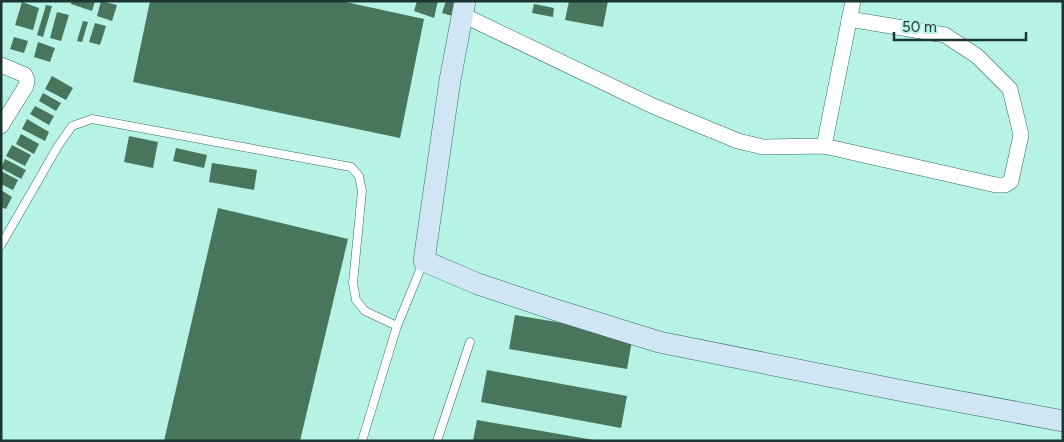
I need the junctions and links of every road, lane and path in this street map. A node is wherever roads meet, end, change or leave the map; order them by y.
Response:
1 (853, 1) edge
2 (463, 15) edge
3 (849, 18) junction
4 (1, 65) edge
5 (1, 126) edge
6 (824, 146) junction
7 (1, 245) edge
8 (424, 261) junction
9 (397, 326) junction
10 (470, 342) dead end
11 (1063, 421) edge
12 (362, 441) edge
13 (437, 441) edge

1 - 3 street
2 - 6 street
2 - 8 main road
3 - 6 street
3 - 6 street
4 - 5 street
7 - 9 lane
8 - 9 lane
8 - 11 main road
9 - 12 lane
10 - 13 lane

